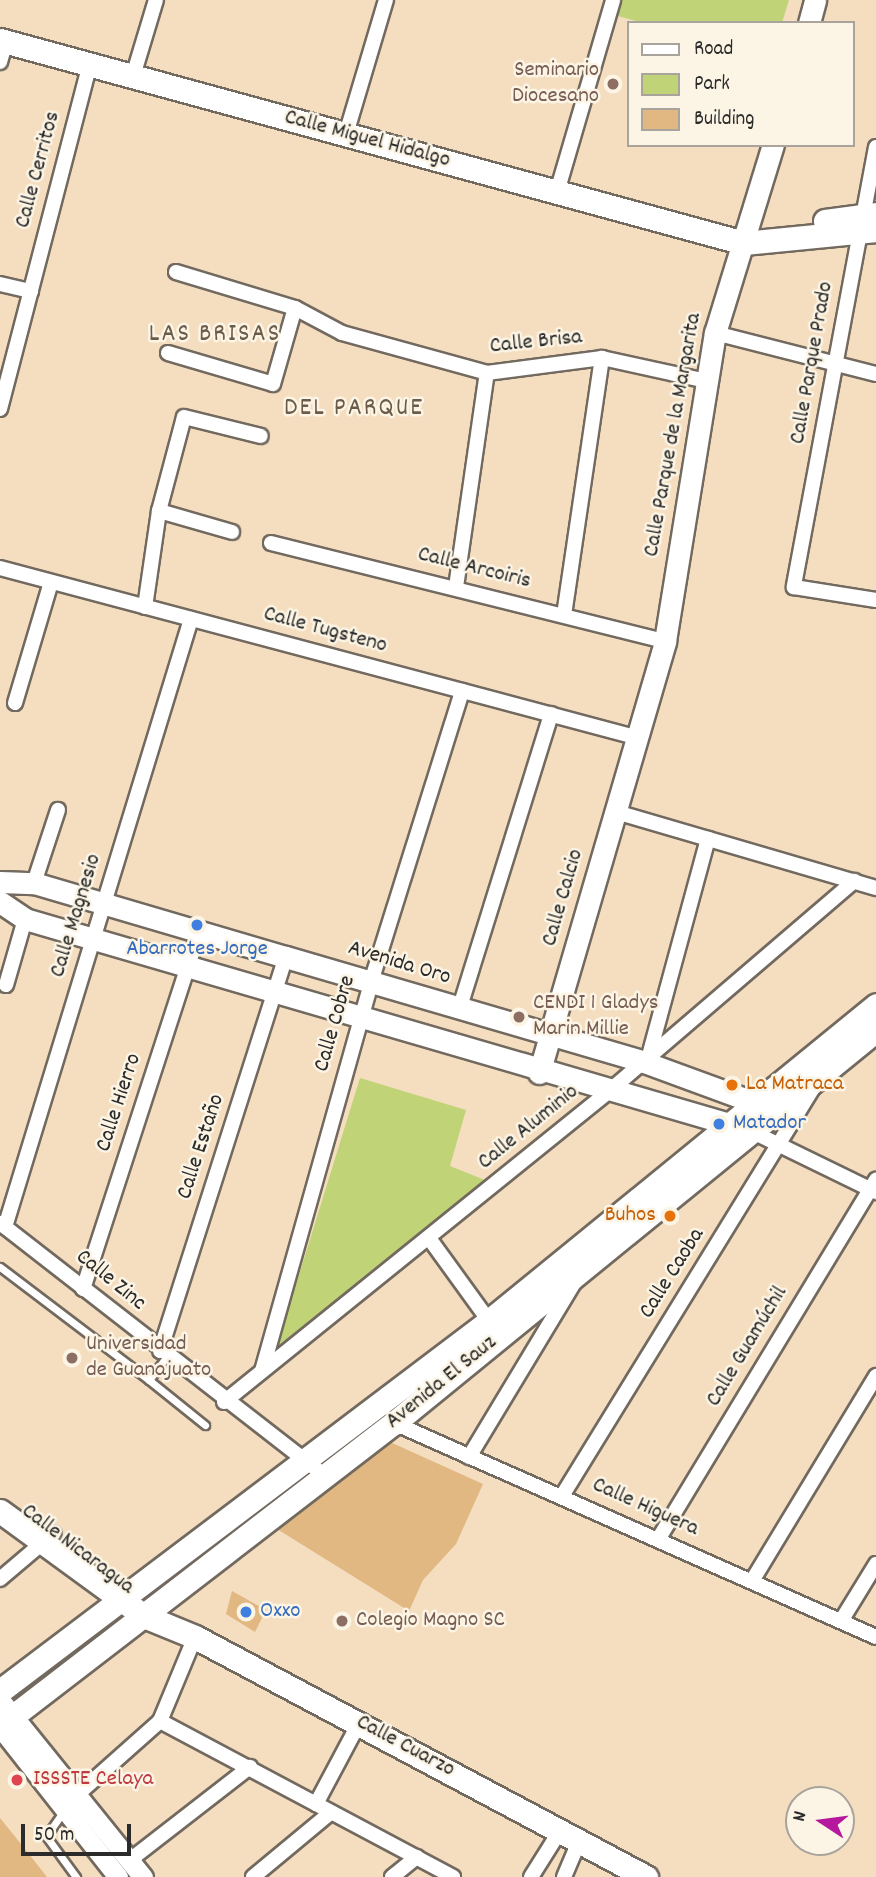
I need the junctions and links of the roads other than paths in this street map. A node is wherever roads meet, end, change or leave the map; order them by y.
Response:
1 (156, 0) edge
2 (386, 0) edge
3 (613, 0) edge
4 (815, 0) edge
5 (809, 21) edge
6 (2, 48) edge
7 (90, 64) junction
8 (133, 76) junction
9 (345, 134) junction
10 (772, 147) edge
11 (876, 147) edge
12 (557, 192) junction
13 (868, 223) edge
14 (742, 237) junction
15 (176, 272) dead end
16 (0, 284) edge
17 (31, 291) junction
18 (295, 307) junction
19 (715, 333) junction
20 (168, 353) dead end
21 (602, 358) junction
22 (837, 364) junction
23 (487, 373) junction
24 (876, 374) edge
25 (707, 381) junction
26 (0, 409) edge
27 (261, 436) dead end
28 (159, 511) junction
29 (232, 532) dead end
30 (271, 543) dead end
31 (0, 568) edge
32 (51, 582) junction
33 (456, 587) junction
34 (876, 600) edge
35 (145, 607) junction
36 (564, 615) junction
37 (191, 619) junction
38 (665, 641) junction
39 (462, 691) junction
40 (15, 703) dead end
41 (551, 714) junction
42 (639, 738) junction
43 (58, 810) dead end
44 (616, 812) junction
45 (708, 839) junction
46 (854, 881) junction
47 (0, 882) edge
48 (34, 884) junction
49 (876, 888) edge
50 (0, 902) edge
51 (104, 904) junction
52 (25, 919) junction
53 (199, 932) junction
54 (95, 938) junction
55 (286, 957) junction
56 (189, 966) junction
57 (371, 982) junction
58 (6, 985) dead end
59 (275, 993) junction
60 (876, 1005) edge
61 (459, 1010) junction
62 (361, 1020) junction
63 (876, 1030) edge
64 (551, 1036) junction
65 (647, 1057) junction
66 (539, 1073) junction
67 (821, 1075) junction
68 (607, 1093) junction
69 (754, 1101) junction
70 (779, 1111) junction
71 (728, 1123) junction
72 (755, 1133) junction
73 (780, 1144) junction
74 (874, 1187) edge
75 (2, 1225) edge
76 (429, 1238) junction
77 (585, 1266) junction
78 (0, 1267) edge
79 (83, 1289) junction
80 (489, 1321) junction
81 (164, 1353) junction
82 (262, 1371) junction
83 (876, 1376) edge
84 (149, 1380) junction
85 (224, 1402) junction
86 (394, 1423) junction
87 (205, 1425) dead end
88 (469, 1457) junction
89 (318, 1469) junction
90 (0, 1492) edge
91 (562, 1496) junction
92 (0, 1511) edge
93 (659, 1538) junction
94 (48, 1539) junction
95 (876, 1564) edge
96 (0, 1579) edge
97 (752, 1581) junction
98 (124, 1593) junction
99 (154, 1615) junction
100 (841, 1621) junction
101 (195, 1637) junction
102 (876, 1637) edge
103 (0, 1691) edge
104 (4, 1717) edge
105 (160, 1721) junction
106 (359, 1723) junction
107 (250, 1767) junction
108 (77, 1791) junction
109 (316, 1804) junction
110 (65, 1809) junction
111 (330, 1813) junction
112 (570, 1836) junction
113 (416, 1857) junction
114 (130, 1860) junction
115 (259, 1875) edge
116 (76, 1877) edge
117 (118, 1877) edge
118 (143, 1877) edge
119 (392, 1877) edge
120 (453, 1877) edge
121 (531, 1877) edge
122 (564, 1877) edge
123 (646, 1877) edge

1 - 8 street
2 - 9 street
3 - 12 street
4 - 5 main road
6 - 7 main road, Calle Miguel Hidalgo
7 - 8 main road, Calle Miguel Hidalgo
7 - 17 street, Calle Cerritos
8 - 9 main road, Calle Miguel Hidalgo
9 - 12 main road, Calle Miguel Hidalgo
10 - 14 main road, Calle Parque de la Margarita
11 - 13 street, Calle Parque Prado
12 - 14 main road, Calle Miguel Hidalgo
13 - 14 main road, Calle Miguel Hidalgo
13 - 22 street, Calle Parque Prado
14 - 19 main road, Calle Parque de la Margarita
15 - 18 street, Calle Brisa
16 - 17 street
17 - 26 street, Calle Cerritos
18 - 20 street
18 - 23 street, Calle Brisa
19 - 22 street
19 - 25 main road, Calle Parque de la Margarita
21 - 23 street, Calle Brisa
21 - 25 street, Calle Brisa
21 - 36 street
22 - 24 street
22 - 34 street, Calle Parque Prado
23 - 33 street
25 - 38 main road, Calle Parque de la Margarita
27 - 28 street
28 - 29 street
28 - 35 street
30 - 33 street, Calle Arcoiris
31 - 32 street, Calle Tugsteno
32 - 35 street, Calle Tugsteno
32 - 40 street
33 - 36 street, Calle Arcoiris
35 - 37 street, Calle Tugsteno
36 - 38 street, Calle Arcoiris
37 - 39 street, Calle Tugsteno
37 - 51 street, Calle Magnesio
38 - 42 main road, Calle Parque de la Margarita
39 - 41 street, Calle Tugsteno
39 - 57 street, Calle Cobre
41 - 42 street, Calle Tugsteno
41 - 61 street
42 - 44 main road, Calle Calcio
43 - 48 street
44 - 45 street
44 - 64 main road, Calle Calcio
45 - 46 street
45 - 65 street
46 - 49 street
46 - 65 street, Calle Aluminio
47 - 48 main road, Avenida Oro
48 - 51 main road, Avenida Oro
50 - 52 main road
51 - 53 main road, Avenida Oro
51 - 54 street, Calle Magnesio
52 - 54 main road
52 - 58 street
53 - 55 main road, Avenida Oro
53 - 56 street, Calle Hierro
54 - 56 main road
54 - 75 street, Calle Magnesio
55 - 57 main road, Avenida Oro
55 - 59 street, Calle Estaño
56 - 59 main road
56 - 79 street, Calle Hierro
57 - 61 main road, Avenida Oro
57 - 62 street, Calle Cobre
59 - 62 main road
59 - 81 street, Calle Estaño
60 - 69 main road, Avenida El Sauz
61 - 64 main road, Avenida Oro
62 - 66 main road
62 - 82 street, Calle Cobre
63 - 67 main road, Avenida El Sauz
64 - 65 main road, Avenida Oro
64 - 66 main road, Calle Calcio
65 - 68 street, Calle Aluminio
65 - 69 main road, Avenida Oro
66 - 68 main road
67 - 70 main road, Avenida El Sauz
67 - 73 street, Calle Caoba
68 - 71 main road
68 - 76 street, Calle Aluminio
69 - 70 main road, Avenida Oro
69 - 71 main road, Avenida El Sauz
70 - 72 main road, Avenida El Sauz
71 - 72 main road
71 - 80 main road, Avenida El Sauz
72 - 73 street
72 - 77 main road, Avenida El Sauz
73 - 74 street
73 - 91 street, Calle Caoba
74 - 93 street, Calle Guamúchil
75 - 79 street, Calle Zinc
76 - 80 street
76 - 82 street, Calle Aluminio
77 - 86 main road, Avenida El Sauz
77 - 88 street
78 - 84 lane
79 - 81 street, Calle Zinc
80 - 89 main road, Avenida El Sauz
81 - 84 lane
81 - 85 street, Calle Zinc
82 - 85 street, Calle Aluminio
83 - 97 street
84 - 87 lane
85 - 89 street, Calle Zinc
86 - 88 street, Calle Higuera
86 - 89 main road, Avenida El Sauz
88 - 91 street, Calle Higuera
89 - 98 main road, Avenida El Sauz
89 - 99 main road, Avenida El Sauz
90 - 94 main road, Calle Nicaragua
91 - 93 street, Calle Higuera
92 - 94 main road, Calle Nicaragua
93 - 97 street, Calle Higuera
94 - 96 street
94 - 98 main road, Calle Nicaragua
95 - 100 street
97 - 100 street, Calle Higuera
98 - 99 main road, Calle Nicaragua
98 - 103 main road, Avenida El Sauz
99 - 101 main road, Calle Cuarzo
99 - 104 main road, Avenida El Sauz
100 - 102 street, Calle Higuera
101 - 105 street
101 - 106 main road, Calle Cuarzo
104 - 108 street
104 - 110 street
105 - 107 street
105 - 108 street
106 - 109 street
106 - 112 main road, Calle Cuarzo
107 - 109 street
107 - 114 street
108 - 110 street
108 - 114 street
109 - 111 street
110 - 116 lane
110 - 117 street
111 - 113 street
111 - 115 street
112 - 121 street
112 - 122 street
112 - 123 main road, Calle Cuarzo
113 - 119 street
113 - 120 street
114 - 118 street

